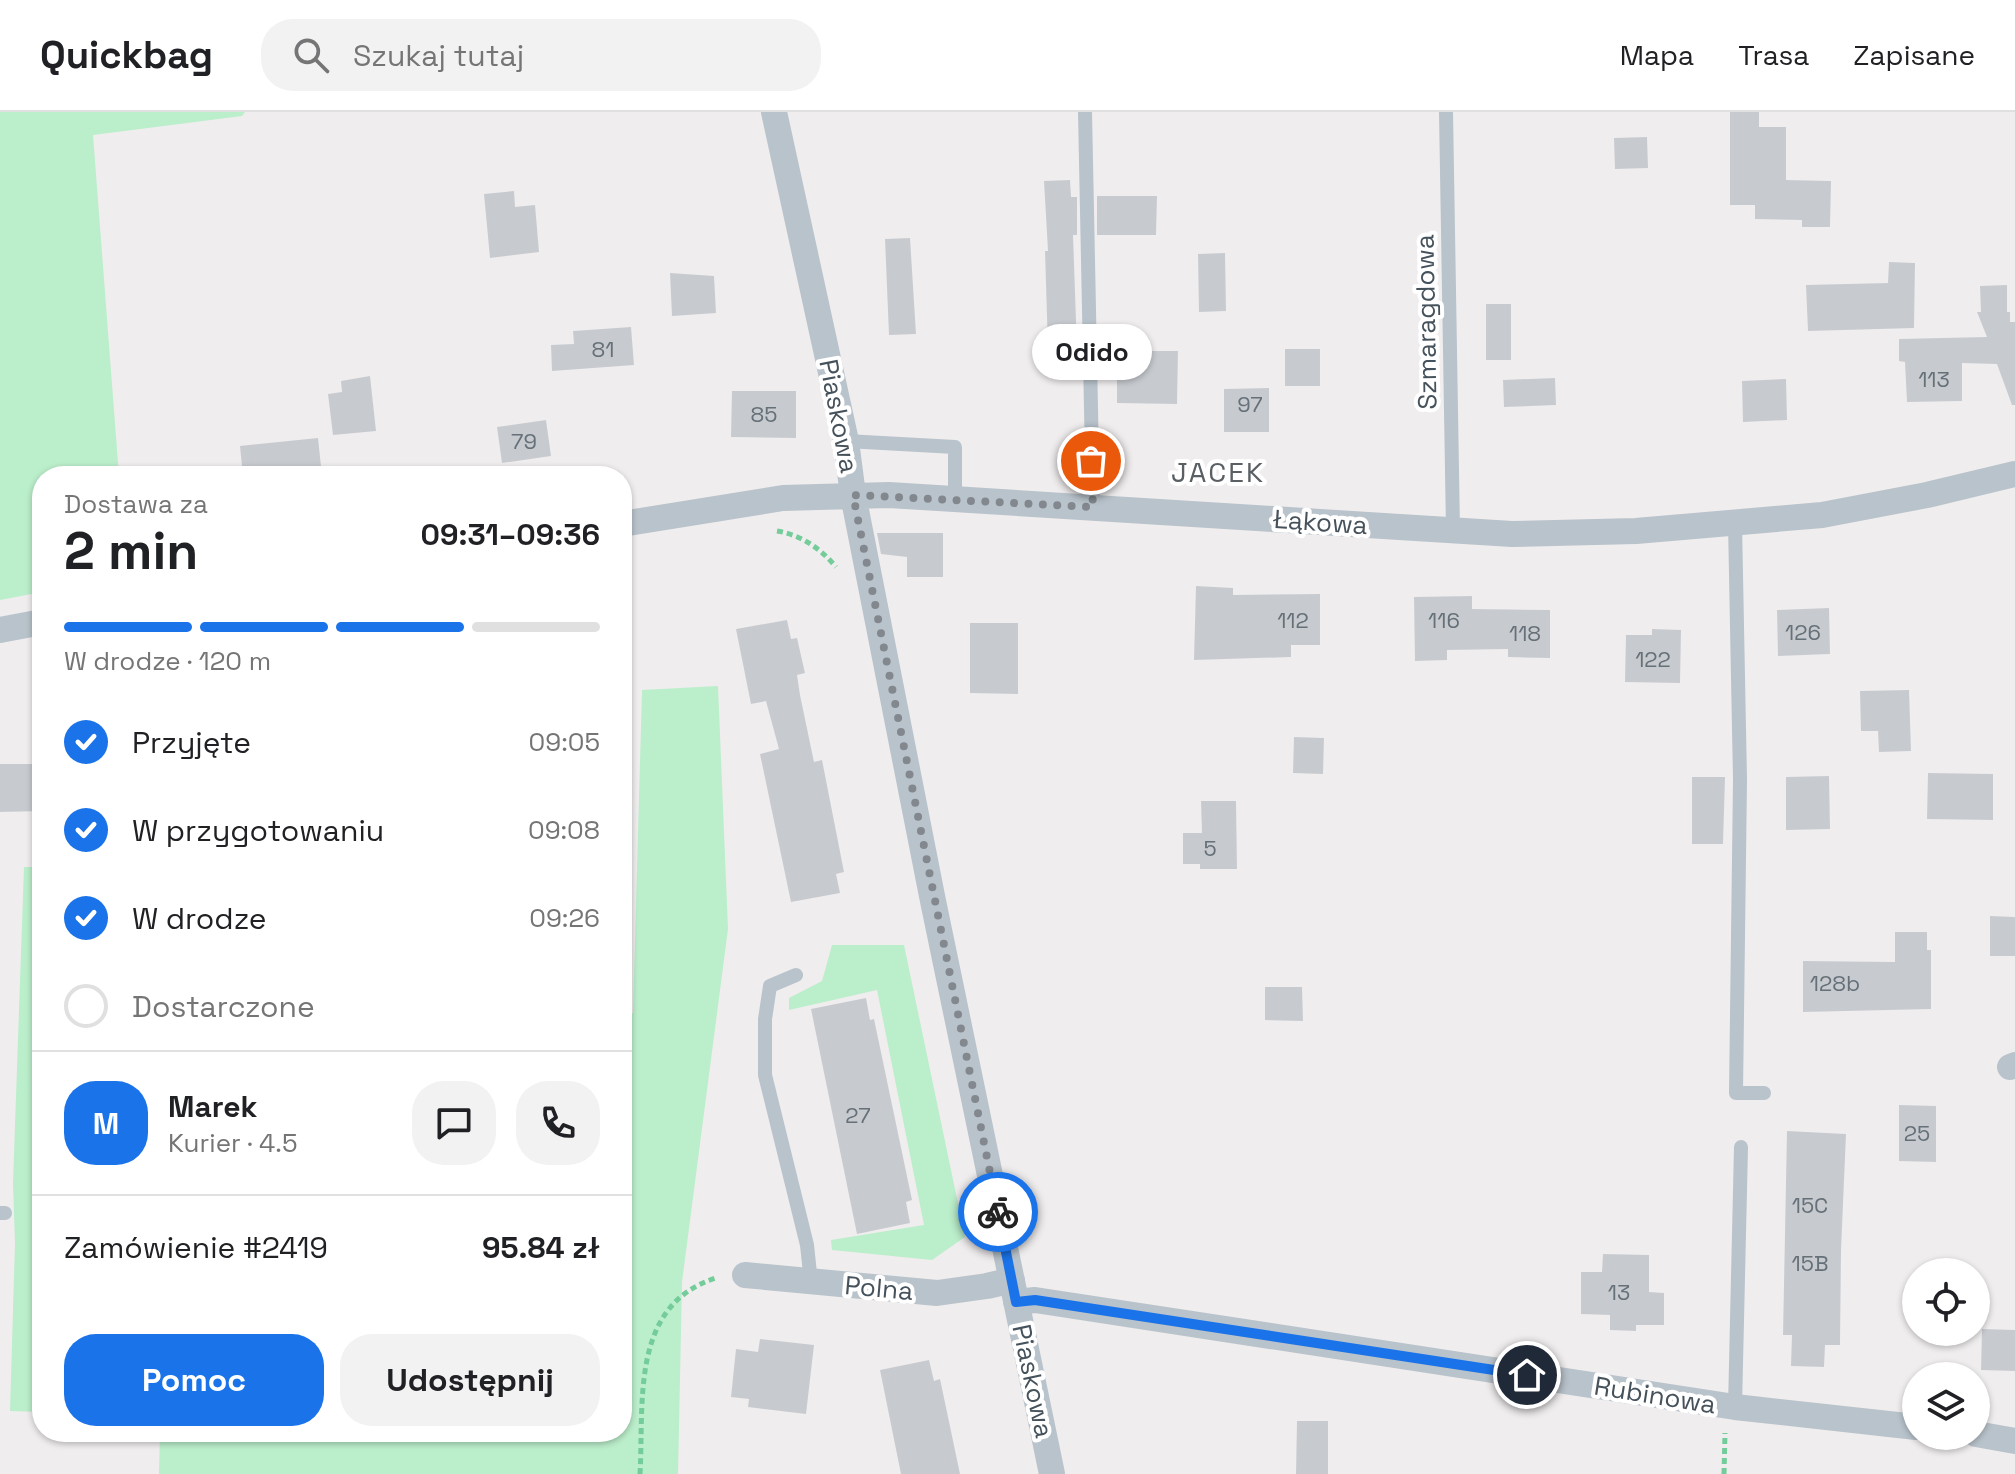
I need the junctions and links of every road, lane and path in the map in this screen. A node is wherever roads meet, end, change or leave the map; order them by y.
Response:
1 (774, 112) edge
2 (1085, 112) edge
3 (1446, 112) edge
4 (846, 441) junction
5 (2015, 474) edge
6 (853, 495) junction
7 (955, 499) junction
8 (1093, 507) junction
9 (632, 522) edge
10 (1735, 523) junction
11 (1453, 530) junction
12 (773, 531) dead end
13 (841, 574) dead end
14 (32, 624) edge
15 (0, 630) edge
16 (796, 975) dead end
17 (1764, 1093) dead end
18 (1741, 1147) dead end
19 (745, 1275) joint
20 (811, 1283) junction
21 (1014, 1291) junction
22 (1735, 1407) junction
23 (1902, 1425) edge
24 (1990, 1437) edge
25 (2015, 1441) edge
26 (640, 1474) edge
27 (1052, 1474) edge
28 (1724, 1474) edge

1 - 4 street, Piaskowa
2 - 8 lane
3 - 11 lane, Szmaragdowa
4 - 6 street, Piaskowa
4 - 7 lane
5 - 10 street, Łąkowa
6 - 7 street, Łąkowa
6 - 9 street, Łąkowa
6 - 21 street, Piaskowa
7 - 8 street, Łąkowa
8 - 11 street, Łąkowa
10 - 11 street, Łąkowa
10 - 17 lane
12 - 13 path
14 - 15 street
16 - 20 lane
18 - 22 lane
19 - 20 street, Polna
19 - 26 path
20 - 21 street, Polna
21 - 22 street, Rubinowa
21 - 27 street, Piaskowa
22 - 23 street, Rubinowa
22 - 28 path
24 - 25 street

